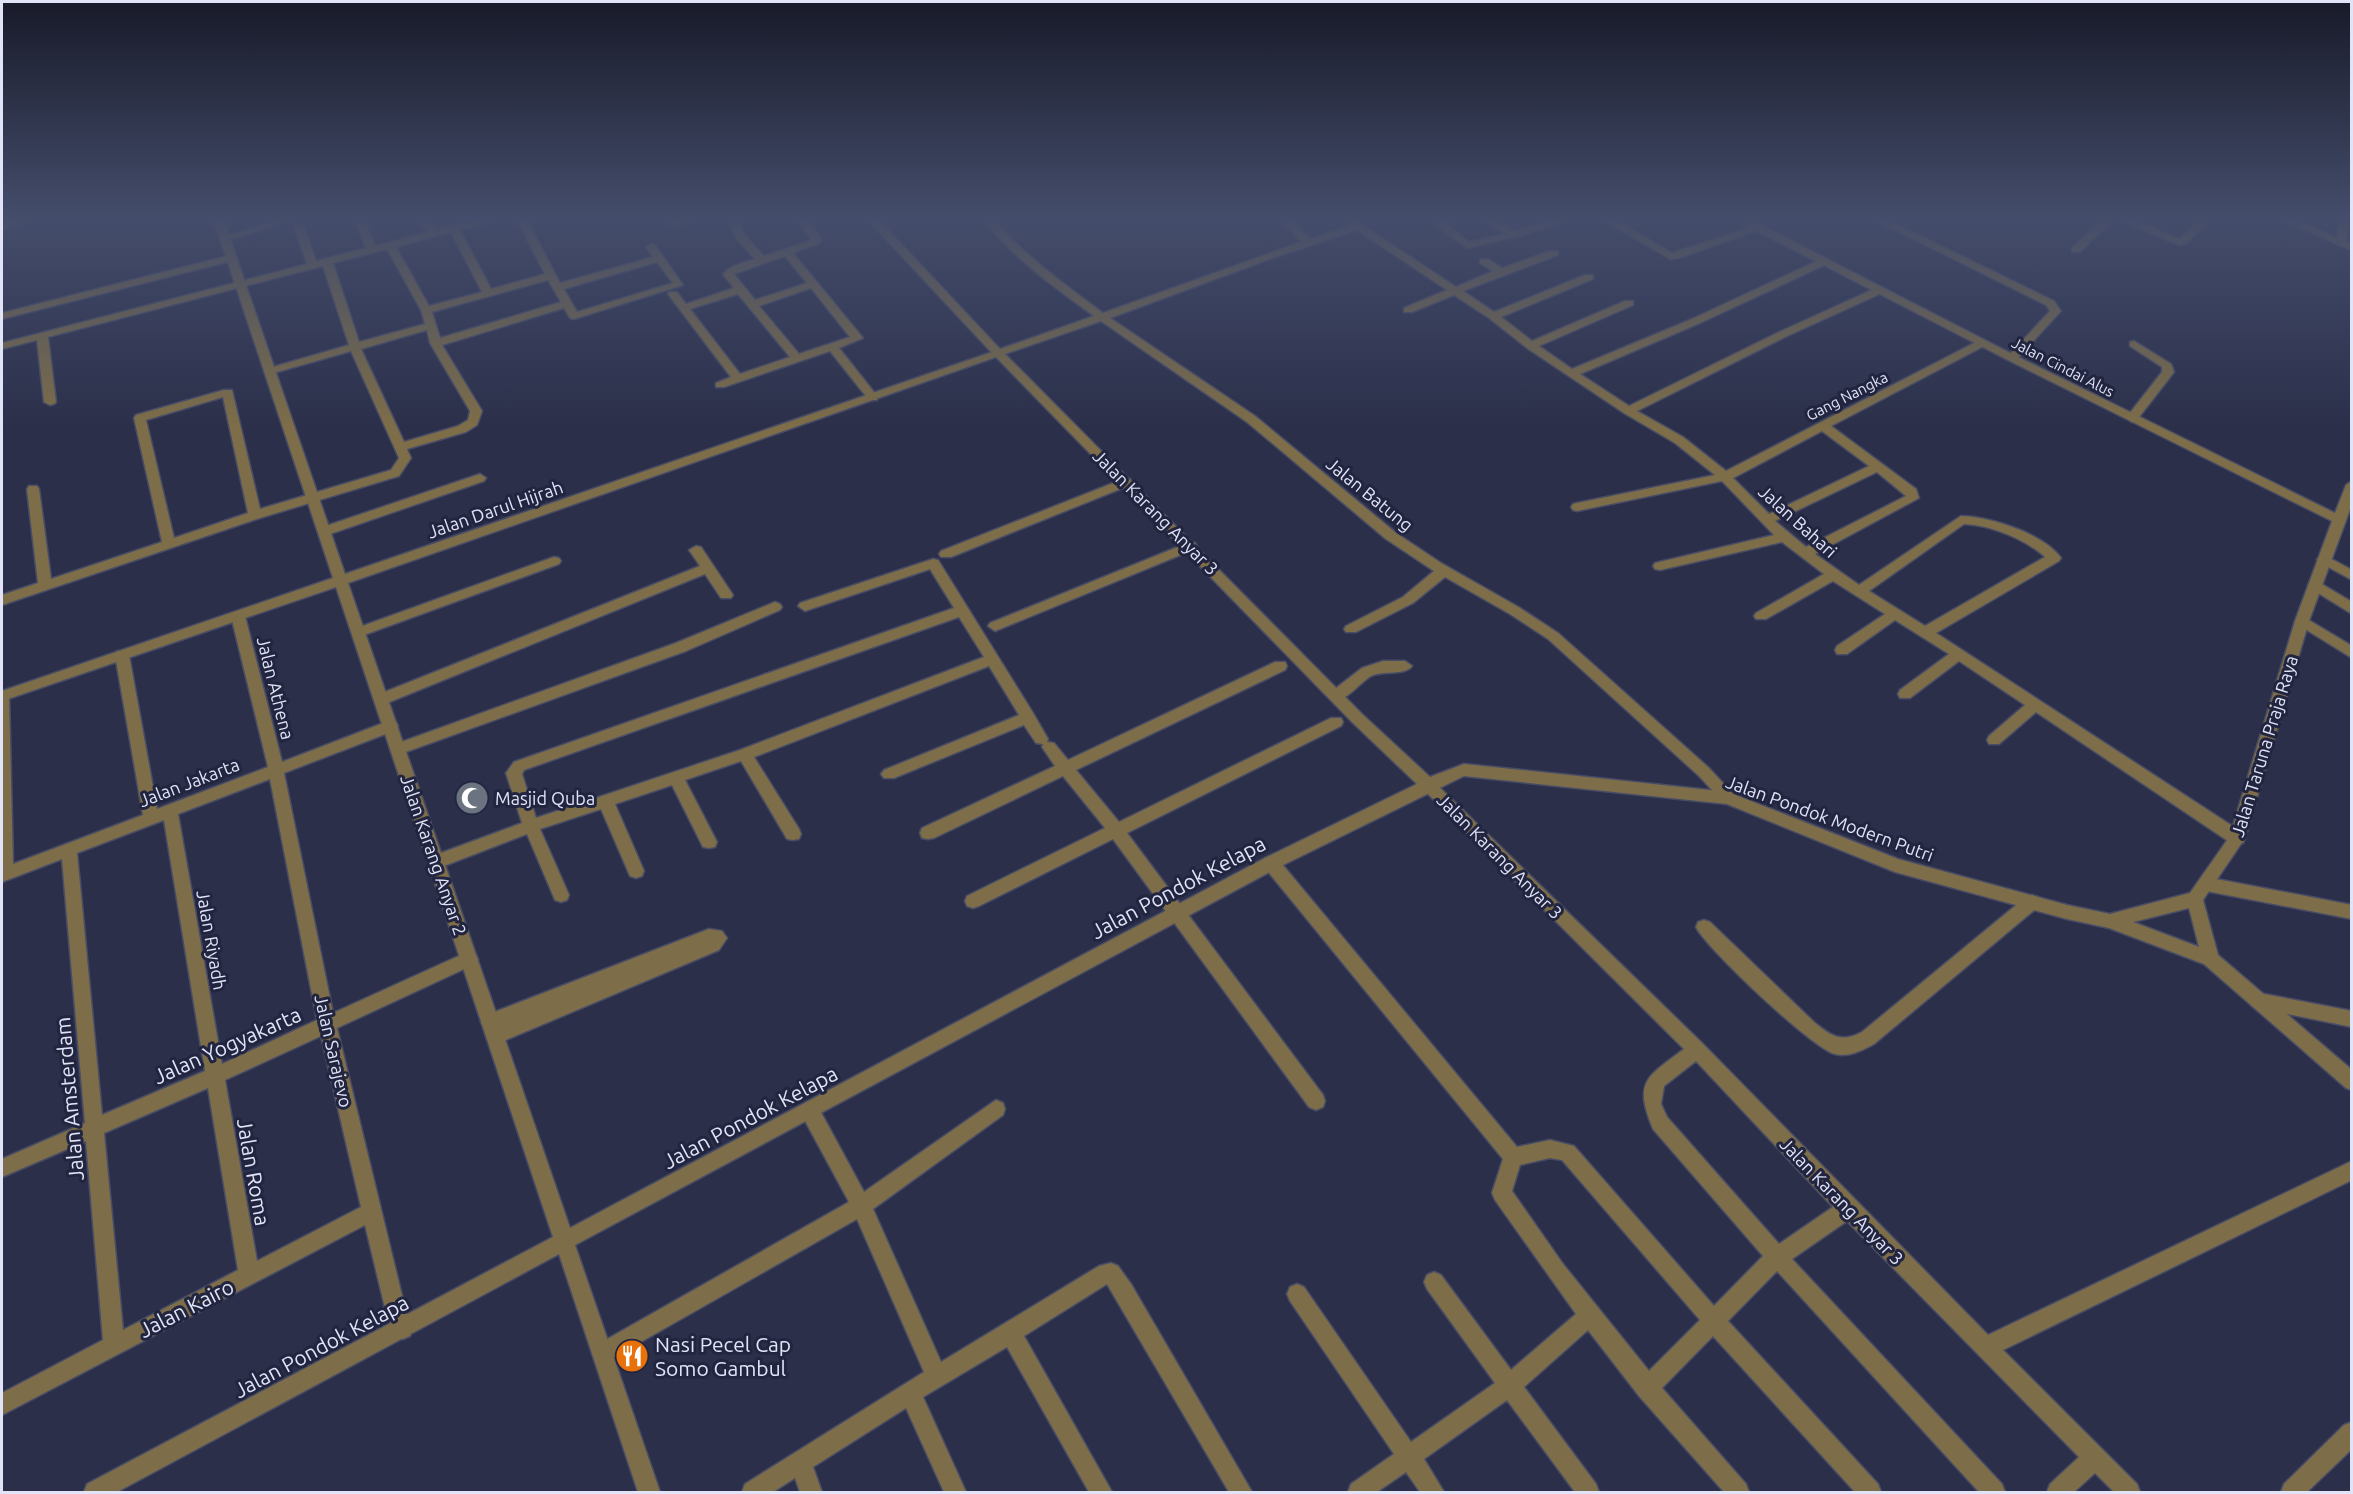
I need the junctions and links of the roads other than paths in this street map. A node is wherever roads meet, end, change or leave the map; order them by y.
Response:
1 (114, 288) edge
2 (230, 288) edge
3 (242, 288) edge
4 (336, 288) edge
5 (413, 288) edge
6 (485, 288) edge
7 (508, 288) edge
8 (556, 288) edge
9 (669, 288) edge
10 (740, 288) edge
11 (802, 288) edge
12 (817, 288) edge
13 (937, 288) edge
14 (1063, 288) edge
15 (1183, 288) edge
16 (1449, 288) edge
17 (1465, 288) edge
18 (1563, 288) edge
19 (1768, 288) edge
20 (1876, 288) edge
21 (2019, 288) edge
22 (742, 290) junction
23 (1880, 290) junction
24 (1455, 292) junction
25 (488, 293) junction
26 (674, 294) dead end
27 (754, 303) junction
28 (1629, 303) dead end
29 (566, 304) junction
30 (684, 308) junction
31 (426, 310) junction
32 (1408, 310) dead end
33 (2, 316) edge
34 (1493, 316) junction
35 (1104, 317) junction
36 (432, 328) junction
37 (42, 336) junction
38 (436, 343) junction
39 (1982, 343) junction
40 (2134, 344) dead end
41 (2, 346) edge
42 (1532, 346) junction
43 (833, 348) junction
44 (357, 350) junction
45 (998, 353) junction
46 (2012, 358) junction
47 (797, 359) junction
48 (1572, 373) junction
49 (271, 375) junction
50 (738, 379) junction
51 (720, 385) dead end
52 (873, 398) junction
53 (50, 402) dead end
54 (1628, 411) junction
55 (2132, 418) junction
56 (1822, 426) junction
57 (401, 447) junction
58 (1878, 467) junction
59 (1725, 477) junction
60 (480, 478) dead end
61 (1126, 482) junction
62 (2352, 485) edge
63 (33, 489) dead end
64 (314, 499) junction
65 (1577, 507) dead end
66 (255, 515) junction
67 (2338, 519) junction
68 (1766, 520) junction
69 (324, 531) junction
70 (1784, 537) junction
71 (169, 545) junction
72 (1190, 546) junction
73 (696, 550) dead end
74 (946, 554) dead end
75 (1804, 554) junction
76 (2324, 559) junction
77 (554, 561) dead end
78 (1660, 566) dead end
79 (708, 568) junction
80 (1443, 571) junction
81 (1833, 575) junction
82 (2352, 576) edge
83 (341, 580) junction
84 (45, 585) junction
85 (2315, 585) junction
86 (1858, 592) junction
87 (726, 595) dead end
88 (2, 600) edge
89 (805, 606) dead end
90 (775, 607) dead end
91 (2352, 609) edge
92 (961, 611) junction
93 (1894, 614) junction
94 (238, 616) junction
95 (1761, 616) dead end
96 (2302, 621) junction
97 (995, 626) dead end
98 (1351, 630) dead end
99 (359, 632) junction
100 (1925, 633) junction
101 (1842, 650) dead end
102 (2352, 653) edge
103 (1959, 654) junction
104 (122, 655) junction
105 (991, 660) junction
106 (1280, 666) dead end
107 (1405, 666) dead end
108 (1905, 693) dead end
109 (2, 696) edge
110 (1336, 696) junction
111 (381, 699) junction
112 (2035, 705) junction
113 (1028, 717) junction
114 (1336, 722) dead end
115 (391, 726) junction
116 (1994, 740) dead end
117 (398, 749) junction
118 (745, 754) junction
119 (1066, 768) junction
120 (276, 770) junction
121 (889, 774) dead end
122 (676, 778) junction
123 (1429, 786) junction
124 (1728, 798) junction
125 (605, 800) junction
126 (170, 810) junction
127 (151, 818) junction
128 (531, 826) junction
129 (1115, 830) junction
130 (928, 833) dead end
131 (793, 834) dead end
132 (2237, 838) junction
133 (709, 842) dead end
134 (69, 849) junction
135 (436, 862) junction
136 (1270, 863) junction
137 (636, 871) dead end
138 (3, 874) edge
139 (2206, 884) junction
140 (561, 895) dead end
141 (2195, 899) junction
142 (973, 901) dead end
143 (2032, 902) junction
144 (2352, 912) edge
145 (1177, 913) junction
146 (2110, 921) junction
147 (1704, 927) dead end
148 (2210, 958) junction
149 (469, 959) junction
150 (2259, 1001) junction
151 (2352, 1018) edge
152 (327, 1025) junction
153 (493, 1029) junction
154 (1697, 1050) junction
155 (215, 1076) junction
156 (2352, 1082) edge
157 (1316, 1101) dead end
158 (996, 1109) dead end
159 (810, 1111) junction
160 (94, 1129) junction
161 (1513, 1157) junction
162 (2, 1168) edge
163 (2352, 1170) edge
164 (861, 1206) junction
165 (1848, 1208) junction
166 (371, 1212) junction
167 (563, 1243) junction
168 (1777, 1257) junction
169 (249, 1275) junction
170 (1434, 1282) dead end
171 (1297, 1294) dead end
172 (1590, 1315) junction
173 (1714, 1321) junction
174 (403, 1329) junction
175 (1011, 1333) junction
176 (114, 1345) junction
177 (1986, 1347) junction
178 (602, 1353) junction
179 (937, 1376) junction
180 (1510, 1385) junction
181 (1647, 1388) junction
182 (910, 1393) junction
183 (2, 1404) edge
184 (2352, 1433) edge
185 (1409, 1457) junction
186 (2095, 1458) junction
187 (800, 1463) junction
188 (95, 1492) edge
189 (649, 1492) edge
190 (753, 1492) edge
191 (811, 1492) edge
192 (955, 1492) edge
193 (1101, 1492) edge
194 (1241, 1492) edge
195 (1359, 1492) edge
196 (1433, 1492) edge
197 (1588, 1492) edge
198 (1738, 1492) edge
199 (1870, 1492) edge
200 (1994, 1492) edge
201 (2058, 1492) edge
202 (2129, 1492) edge
203 (2292, 1492) edge

1 - 33 street
2 - 37 street
3 - 49 street, Jalan Karang Anyar 2
4 - 44 street
5 - 31 street
6 - 25 street
7 - 25 street
8 - 29 street
9 - 29 street
10 - 22 street
11 - 27 street
12 - 43 street
13 - 45 street, Jalan Karang Anyar 3
14 - 35 street, Jalan Batung
15 - 35 street, Jalan Darul Hijrah
16 - 24 street, Jalan Bahari
17 - 24 street
18 - 34 street
19 - 48 street
20 - 23 street, Jalan Cindai Alus
21 - 46 street
22 - 27 street
22 - 30 street
23 - 39 street, Jalan Cindai Alus
23 - 54 street
24 - 32 street
24 - 34 street, Jalan Bahari
25 - 31 street
26 - 30 street
27 - 47 street
28 - 42 street
29 - 38 street
30 - 50 street
31 - 36 street
34 - 42 street, Jalan Bahari
35 - 45 street, Jalan Darul Hijrah
35 - 80 street, Jalan Batung
36 - 38 street
36 - 44 street
37 - 41 street
37 - 53 street
38 - 57 street
39 - 46 street, Jalan Cindai Alus
39 - 56 street, Gang Nangka
40 - 55 street
42 - 48 street, Jalan Bahari
43 - 47 street
43 - 52 street
44 - 49 street
44 - 57 street
45 - 52 street, Jalan Darul Hijrah
45 - 61 street, Jalan Karang Anyar 3
46 - 55 street, Jalan Cindai Alus
47 - 50 street
48 - 54 street, Jalan Bahari
49 - 64 street, Jalan Karang Anyar 2
50 - 51 street
52 - 83 street, Jalan Darul Hijrah
54 - 59 street, Jalan Bahari
55 - 67 street, Jalan Cindai Alus
56 - 58 street
56 - 59 street, Gang Nangka
57 - 64 street
58 - 68 street
58 - 75 street
59 - 65 street, Gang Nangka
59 - 68 street, Jalan Bahari
60 - 69 street
61 - 72 street, Jalan Karang Anyar 3
61 - 74 street
62 - 67 street, Jalan Taruna Praja Raya
63 - 84 street
64 - 66 street
64 - 69 street, Jalan Karang Anyar 2
66 - 71 street
66 - 71 street
67 - 76 street, Jalan Taruna Praja Raya
68 - 70 street, Jalan Bahari
69 - 83 street, Jalan Karang Anyar 2
70 - 75 street, Jalan Bahari
70 - 78 street
71 - 84 street
72 - 97 street
72 - 110 street, Jalan Karang Anyar 3
73 - 79 street
75 - 81 street, Jalan Bahari
76 - 82 street
76 - 85 street, Jalan Taruna Praja Raya
77 - 99 street
79 - 87 street
79 - 111 street
80 - 98 street
80 - 124 street, Jalan Batung
81 - 86 street, Jalan Bahari
81 - 95 street
83 - 94 street, Jalan Darul Hijrah
83 - 99 street, Jalan Karang Anyar 2
84 - 88 street
85 - 91 street
85 - 96 street, Jalan Taruna Praja Raya
86 - 93 street, Jalan Bahari
86 - 100 street
89 - 92 street
90 - 117 street
92 - 105 street
92 - 128 street
93 - 100 street, Jalan Bahari
93 - 101 street
94 - 104 street, Jalan Darul Hijrah
94 - 120 street, Jalan Athena
96 - 102 street
96 - 132 street, Jalan Taruna Praja Raya
99 - 111 street, Jalan Karang Anyar 2
100 - 103 street, Jalan Bahari
103 - 108 street
103 - 112 street, Jalan Bahari
104 - 109 street, Jalan Darul Hijrah
104 - 127 street
105 - 113 street
105 - 118 street
106 - 119 street
107 - 110 street
109 - 138 street
110 - 123 street, Jalan Karang Anyar 3
111 - 115 street, Jalan Karang Anyar 2
112 - 116 street
112 - 132 street, Jalan Bahari
113 - 119 street
113 - 121 street
114 - 129 street
115 - 117 street, Jalan Karang Anyar 2
115 - 120 street, Jalan Jakarta
117 - 135 street, Jalan Karang Anyar 2
118 - 122 street
118 - 131 street
119 - 129 street
119 - 130 street
120 - 126 street, Jalan Jakarta
120 - 152 street, Jalan Sarajevo
122 - 125 street
122 - 133 street
123 - 124 street, Jalan Pondok Modern Putri
123 - 136 street, Jalan Pondok Kelapa
123 - 154 street, Jalan Karang Anyar 3
124 - 143 street, Jalan Pondok Modern Putri
125 - 128 street
125 - 137 street
126 - 127 street, Jalan Jakarta
126 - 155 street, Jalan Riyadh
127 - 134 street, Jalan Jakarta
128 - 135 street
128 - 140 street
129 - 142 street
129 - 145 street
132 - 139 street, Jalan Taruna Praja Raya
134 - 138 street, Jalan Jakarta
134 - 160 street, Jalan Amsterdam
135 - 149 street, Jalan Karang Anyar 2
136 - 145 street, Jalan Pondok Kelapa
136 - 161 street
139 - 141 street, Jalan Taruna Praja Raya
139 - 144 street
141 - 146 street
141 - 148 street
143 - 146 street, Jalan Pondok Modern Putri
143 - 147 street
145 - 157 street
145 - 159 street, Jalan Pondok Kelapa
146 - 148 street, Jalan Pondok Modern Putri
148 - 150 street
149 - 152 street, Jalan Yogyakarta
149 - 153 street, Jalan Karang Anyar 2
150 - 151 street
150 - 156 street
152 - 155 street, Jalan Yogyakarta
152 - 166 street, Jalan Sarajevo
153 - 153 street
153 - 167 street, Jalan Karang Anyar 2
154 - 165 street, Jalan Karang Anyar 3
154 - 168 street
155 - 160 street, Jalan Yogyakarta
155 - 169 street, Jalan Roma
158 - 164 street
159 - 164 street
159 - 167 street, Jalan Pondok Kelapa
160 - 162 street, Jalan Yogyakarta
160 - 176 street, Jalan Amsterdam
161 - 172 street
161 - 173 street
163 - 177 street
164 - 178 street
164 - 179 street
165 - 168 street
165 - 177 street, Jalan Karang Anyar 3
166 - 169 street, Jalan Kairo
166 - 174 street, Jalan Sarajevo
167 - 174 street, Jalan Pondok Kelapa
167 - 178 street, Jalan Karang Anyar 2
168 - 173 street
168 - 200 street
169 - 176 street, Jalan Kairo
170 - 180 street
171 - 185 street
172 - 180 street
172 - 181 street
173 - 181 street
173 - 199 street
174 - 188 street, Jalan Pondok Kelapa
175 - 179 street
175 - 193 street
175 - 194 street
176 - 183 street, Jalan Kairo
177 - 186 street, Jalan Karang Anyar 3
178 - 189 street, Jalan Karang Anyar 2
179 - 182 street
180 - 185 street
180 - 197 street
181 - 198 street
182 - 187 street
182 - 192 street
184 - 203 street
185 - 195 street
185 - 196 street
186 - 201 street
186 - 202 street, Jalan Karang Anyar 3
187 - 190 street
187 - 191 street

